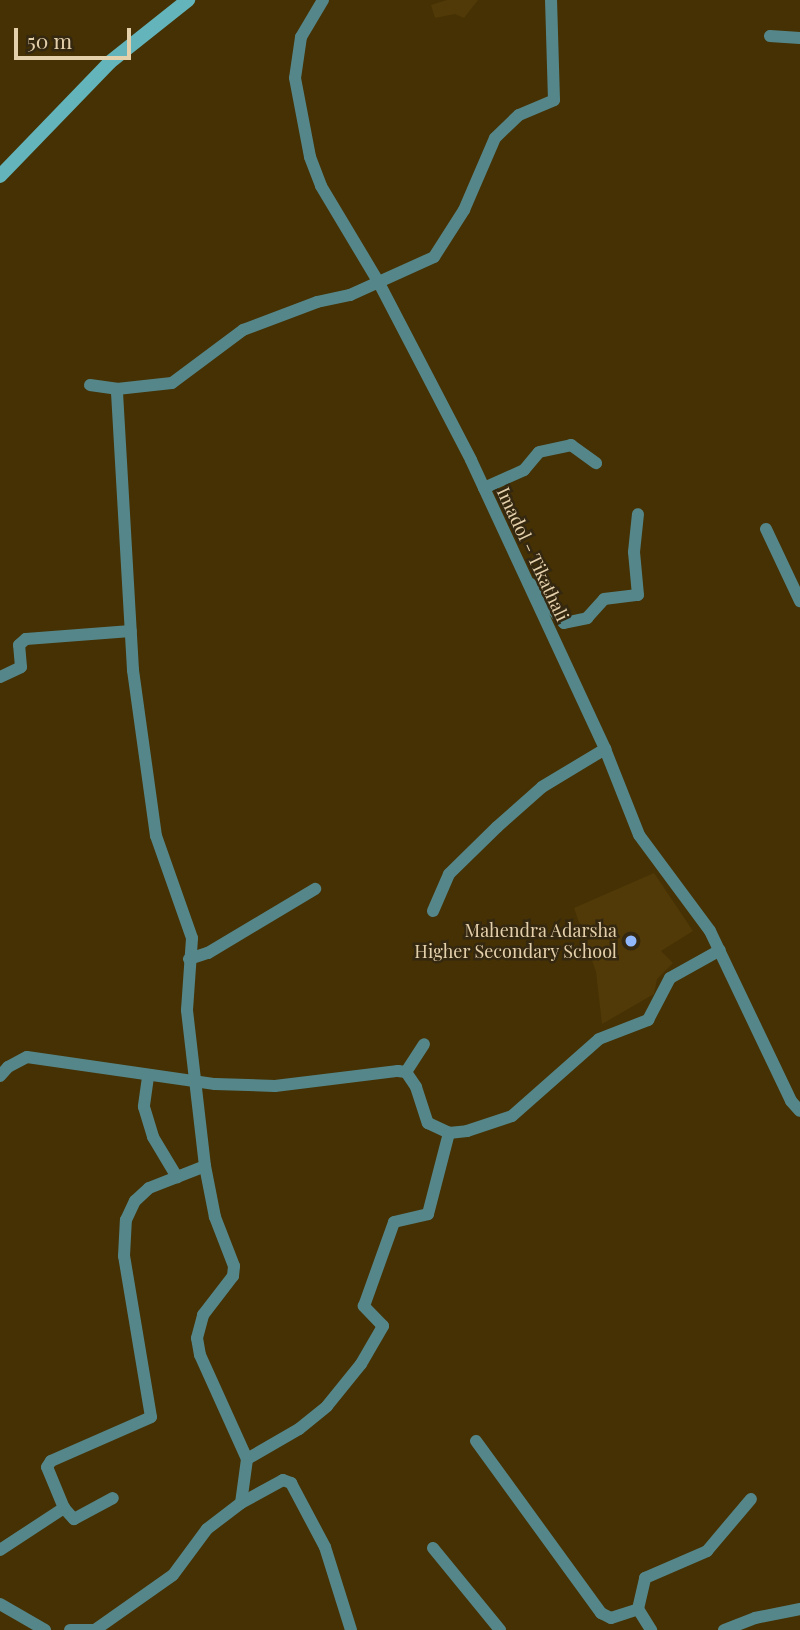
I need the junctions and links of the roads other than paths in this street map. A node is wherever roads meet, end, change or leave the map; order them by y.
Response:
1 (188, 0) edge
2 (323, 0) edge
3 (551, 0) edge
4 (770, 36) dead end
5 (800, 38) edge
6 (0, 176) edge
7 (379, 283) junction
8 (90, 385) dead end
9 (117, 389) junction
10 (596, 463) dead end
11 (484, 488) junction
12 (638, 514) dead end
13 (766, 529) dead end
14 (523, 576) junction
15 (800, 601) edge
16 (131, 631) junction
17 (0, 677) edge
18 (605, 749) junction
19 (315, 889) dead end
20 (433, 911) dead end
21 (720, 950) junction
22 (189, 959) junction
23 (424, 1044) dead end
24 (406, 1073) junction
25 (0, 1076) edge
26 (148, 1077) junction
27 (195, 1081) junction
28 (800, 1111) edge
29 (449, 1133) junction
30 (205, 1166) junction
31 (177, 1177) junction
32 (476, 1441) dead end
33 (247, 1459) junction
34 (113, 1498) dead end
35 (751, 1499) dead end
36 (241, 1503) junction
37 (64, 1508) junction
38 (433, 1548) dead end
39 (0, 1550) edge
40 (0, 1604) edge
41 (638, 1609) junction
42 (800, 1609) edge
43 (45, 1630) edge
44 (70, 1630) edge
45 (94, 1630) edge
46 (351, 1630) edge
47 (500, 1630) edge
48 (651, 1630) edge
49 (723, 1630) edge

1 - 6 main road
2 - 7 street, Imadol - Tikathali
3 - 7 street
4 - 5 street
7 - 9 street
7 - 11 street, Imadol - Tikathali
8 - 9 street
9 - 16 street
10 - 11 street
11 - 14 street, Imadol - Tikathali
12 - 14 street
13 - 15 street
14 - 18 street, Imadol - Tikathali
16 - 17 street
16 - 22 street
18 - 20 street
18 - 21 street, Imadol - Tikathali
19 - 22 street
21 - 28 street, Imadol - Tikathali
21 - 29 street
22 - 27 street
23 - 24 street
24 - 27 street
24 - 29 street
25 - 26 street
26 - 27 street
26 - 31 street
27 - 30 street
29 - 33 street
30 - 31 street
30 - 33 street
31 - 37 street
32 - 41 street
33 - 36 street
34 - 37 street
35 - 41 street
36 - 45 street
36 - 46 street
37 - 39 street
38 - 47 street
40 - 43 street
41 - 48 street
42 - 49 street
44 - 45 street

